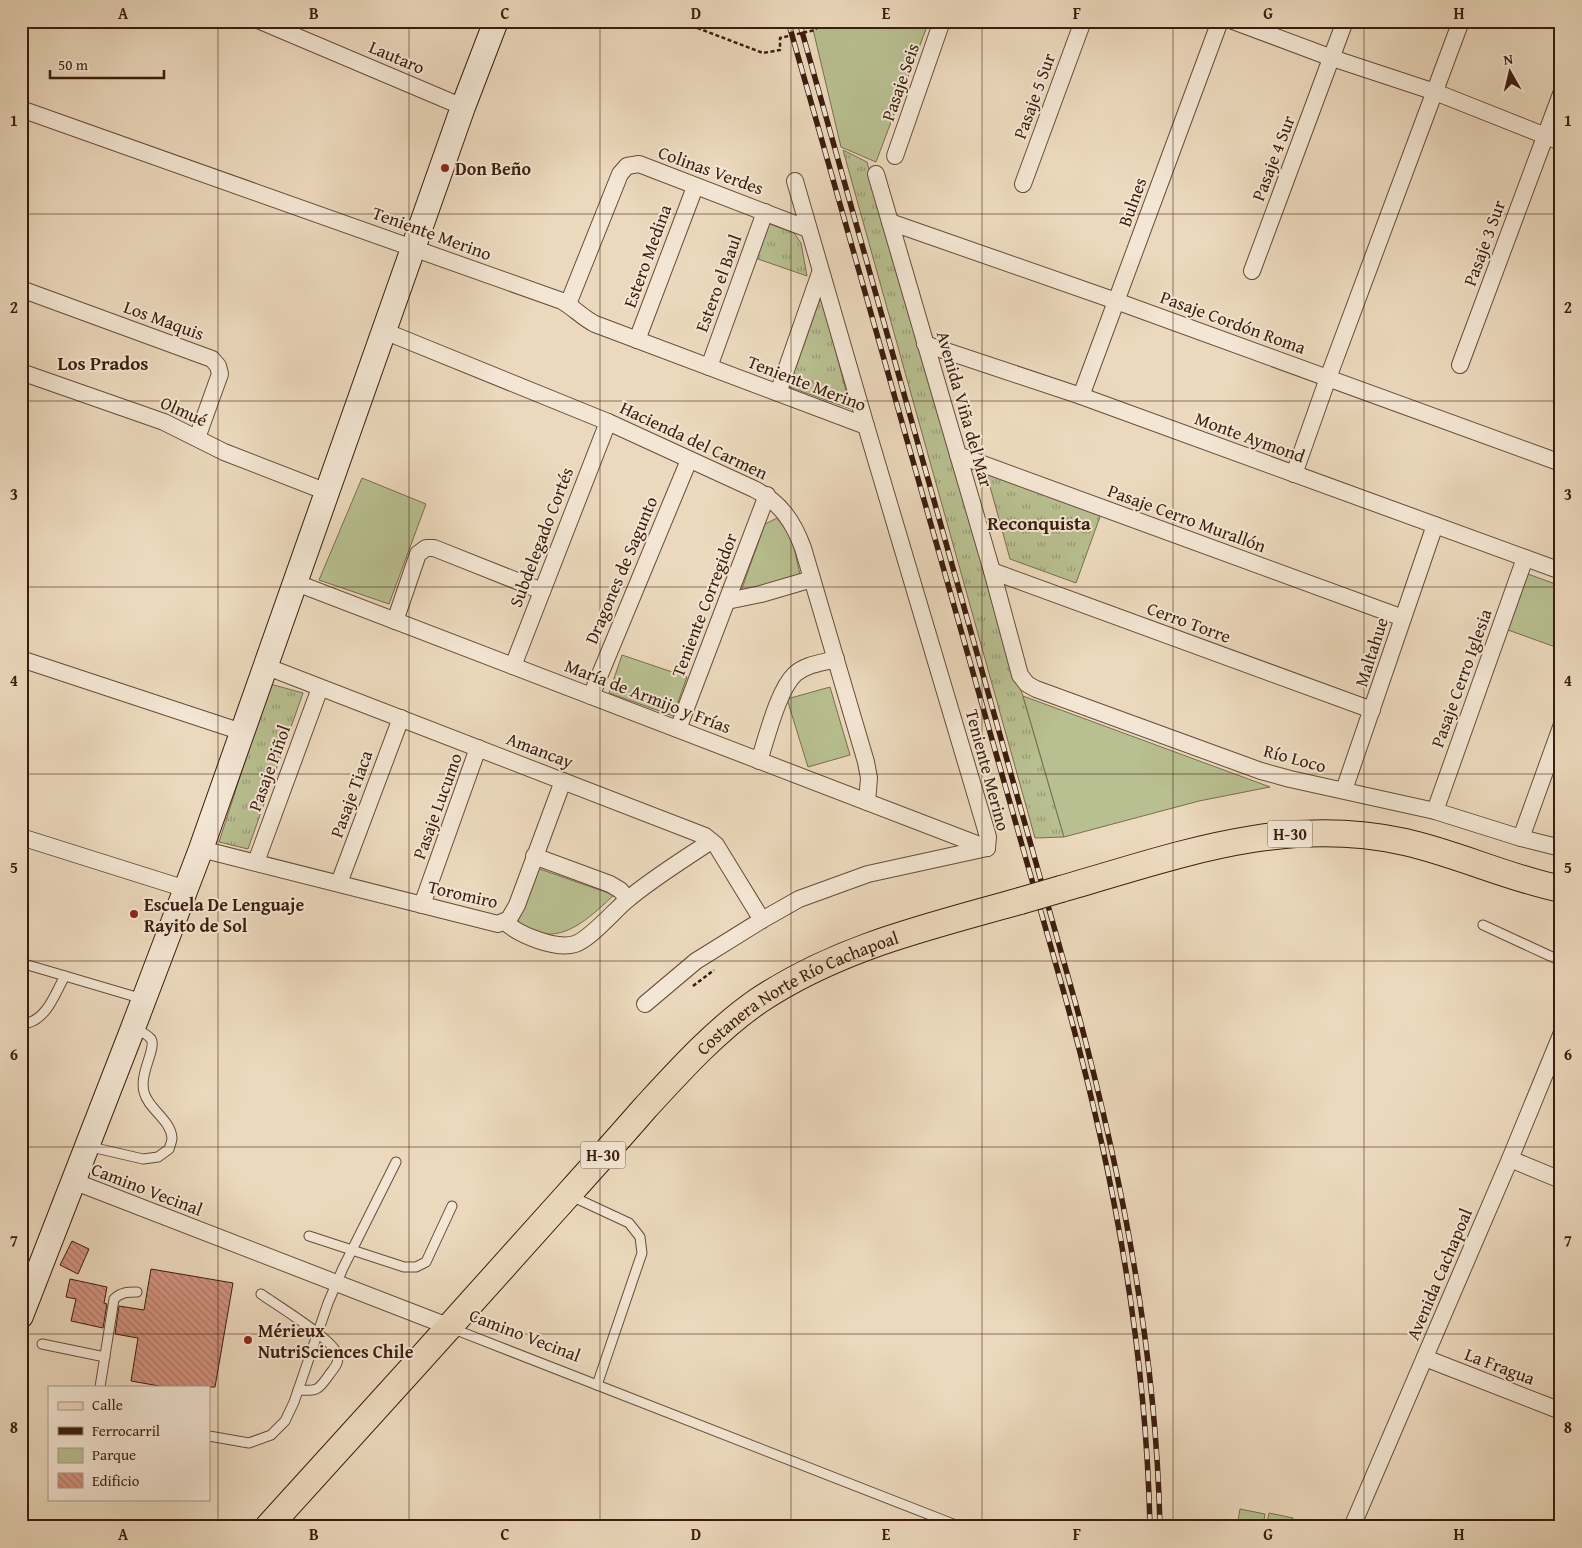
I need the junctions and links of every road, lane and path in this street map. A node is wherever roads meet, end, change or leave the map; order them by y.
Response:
1 (260, 21) edge
2 (496, 21) edge
3 (679, 21) edge
4 (822, 21) edge
5 (942, 21) edge
6 (1083, 21) edge
7 (1220, 21) edge
8 (1233, 21) edge
9 (1345, 21) edge
10 (1461, 21) edge
11 (1332, 58) junction
12 (1435, 92) junction
13 (1561, 94) edge
14 (463, 107) junction
15 (21, 109) edge
16 (1545, 136) junction
17 (1561, 142) edge
18 (895, 156) dead end
19 (876, 174) dead end
20 (794, 181) dead end
21 (1023, 184) dead end
22 (694, 187) junction
23 (765, 212) junction
24 (890, 222) junction
25 (808, 229) junction
26 (413, 247) junction
27 (1252, 272) dead end
28 (820, 273) junction
29 (21, 289) edge
30 (1116, 301) junction
31 (568, 304) junction
32 (384, 331) junction
33 (637, 340) junction
34 (925, 344) junction
35 (1460, 365) dead end
36 (709, 368) junction
37 (21, 372) edge
38 (1328, 378) junction
39 (778, 393) junction
40 (1081, 396) junction
41 (608, 422) junction
42 (866, 426) junction
43 (197, 438) junction
44 (958, 455) junction
45 (689, 460) junction
46 (1561, 462) edge
47 (1294, 474) junction
48 (327, 492) junction
49 (767, 495) junction
50 (1435, 525) junction
51 (1525, 558) junction
52 (992, 571) junction
53 (1561, 571) edge
54 (812, 579) junction
55 (294, 582) junction
56 (542, 591) junction
57 (727, 600) junction
58 (1403, 618) junction
59 (395, 621) junction
60 (21, 659) edge
61 (836, 660) junction
62 (265, 666) junction
63 (513, 666) junction
64 (1027, 684) joint
65 (320, 688) junction
66 (591, 696) junction
67 (1372, 710) junction
68 (400, 718) junction
69 (1561, 726) edge
70 (678, 729) junction
71 (242, 732) junction
72 (478, 748) junction
73 (760, 761) junction
74 (563, 781) junction
75 (1344, 790) junction
76 (867, 802) junction
77 (1435, 811) junction
78 (21, 837) edge
79 (1521, 838) junction
80 (711, 841) junction
81 (988, 848) junction
82 (1561, 848) edge
83 (201, 849) junction
84 (534, 856) junction
85 (256, 862) junction
86 (1519, 878) junction
87 (339, 884) junction
88 (186, 889) junction
89 (1561, 889) edge
90 (628, 899) junction
91 (1561, 904) edge
92 (422, 905) junction
93 (762, 920) junction
94 (505, 922) junction
95 (1483, 925) dead end
96 (1561, 961) edge
97 (21, 963) edge
98 (719, 966) dead end
99 (65, 976) junction
100 (690, 989) dead end
101 (144, 999) junction
102 (645, 1004) dead end
103 (21, 1019) edge
104 (134, 1028) junction
105 (1559, 1044) edge
106 (87, 1146) junction
107 (1510, 1159) junction
108 (396, 1162) dead end
109 (1561, 1180) edge
110 (73, 1182) junction
111 (568, 1194) junction
112 (452, 1206) dead end
113 (309, 1236) dead end
114 (352, 1250) junction
115 (336, 1284) junction
116 (137, 1292) dead end
117 (261, 1294) dead end
118 (21, 1316) edge
119 (450, 1327) junction
120 (317, 1332) junction
121 (42, 1344) dead end
122 (105, 1357) junction
123 (1425, 1358) junction
124 (597, 1385) junction
125 (100, 1386) edge
126 (298, 1390) junction
127 (1561, 1411) edge
128 (210, 1436) edge
129 (268, 1527) edge
130 (961, 1527) edge
131 (1352, 1527) edge

1 - 14 street, Lautaro
2 - 14 main road
3 - 4 path
5 - 18 street, Pasaje Seis
6 - 21 street, Pasaje 5 Sur
7 - 30 street, Bulnes
8 - 11 street
9 - 11 street, Pasaje 4 Sur
10 - 12 street
11 - 12 street
11 - 27 street, Pasaje 4 Sur
12 - 16 street
12 - 38 street
13 - 16 street, Pasaje 3 Sur
14 - 26 main road
15 - 26 street, Teniente Merino
16 - 17 street
16 - 35 street, Pasaje 3 Sur
19 - 24 street, Avenida Viña del Mar
20 - 25 street
22 - 23 street, Colinas Verdes
22 - 31 street, Colinas Verdes
22 - 33 street, Estero Medina
23 - 25 street, Colinas Verdes
23 - 36 street, Estero el Baul
24 - 30 street, Pasaje Cordón Roma
24 - 34 street, Avenida Viña del Mar
25 - 28 street
26 - 31 street, Teniente Merino
26 - 32 main road
28 - 39 street
28 - 42 street
29 - 43 street, Los Maquis
30 - 38 street, Pasaje Cordón Roma
30 - 40 street, Bulnes
31 - 33 street, Teniente Merino
32 - 41 street, Hacienda del Carmen
32 - 48 main road
33 - 36 street, Teniente Merino
34 - 40 street, Monte Aymond
34 - 44 street, Avenida Viña del Mar
36 - 39 street, Teniente Merino
37 - 43 street, Olmué
38 - 46 street, Pasaje Cordón Roma
38 - 47 street
39 - 42 street, Teniente Merino
40 - 47 street, Monte Aymond
41 - 45 street, Hacienda del Carmen
41 - 56 street, Subdelegado Cortés
42 - 81 street, Teniente Merino
43 - 48 street, Olmué
44 - 52 street, Avenida Viña del Mar
44 - 58 street, Pasaje Cerro Murallón
45 - 49 street, Hacienda del Carmen
45 - 66 street, Dragones de Sagunto
47 - 50 street, Monte Aymond
48 - 55 main road
49 - 54 street, Hacienda del Carmen
49 - 57 street, Teniente Corregidor
50 - 51 street, Monte Aymond
50 - 58 street, Maltahue
51 - 53 street, Monte Aymond
51 - 77 street, Pasaje Cerro Iglesia
52 - 64 street, Avenida Viña del Mar
52 - 67 street, Cerro Torre
54 - 57 street
54 - 61 street, Hacienda del Carmen
55 - 59 street, María de Armijo y Frías
55 - 62 main road
56 - 59 street
56 - 63 street, Subdelegado Cortés
57 - 70 street, Teniente Corregidor
58 - 67 street, Maltahue
59 - 63 street, María de Armijo y Frías
60 - 71 street
61 - 73 street
61 - 76 street, Hacienda del Carmen
62 - 65 street, Amancay
62 - 71 main road
63 - 66 street, María de Armijo y Frías
64 - 75 street, Río Loco
65 - 68 street, Amancay
65 - 85 street, Pasaje Piñol
66 - 70 street, María de Armijo y Frías
67 - 75 street, Maltahue
68 - 72 street, Amancay
68 - 87 street, Pasaje Tiaca
69 - 79 street
70 - 73 street, María de Armijo y Frías
71 - 83 main road
72 - 74 street, Amancay
72 - 92 street, Pasaje Lucumo
73 - 76 street, María de Armijo y Frías
74 - 80 street, Amancay
74 - 84 street
75 - 77 street, Río Loco
76 - 81 street, María de Armijo y Frías
77 - 79 street, Río Loco
78 - 88 street
79 - 82 street, Río Loco
80 - 90 street, Toromiro
80 - 93 street, Amancay
81 - 93 street, Teniente Merino
83 - 85 street, Toromiro
83 - 88 main road
84 - 90 street
84 - 94 street
85 - 87 street, Toromiro
86 - 89 main road, Costanera Norte Río Cachapoal / H-30
86 - 91 main road, Costanera Norte Río Cachapoal / H-30
86 - 111 main road, Costanera Norte Río Cachapoal / H-30, bridge
87 - 92 street, Toromiro
88 - 101 main road
90 - 94 street, Toromiro
92 - 94 street, Toromiro
93 - 102 street, Teniente Merino
95 - 96 lane
97 - 99 lane
98 - 100 path
99 - 101 lane
99 - 103 lane
101 - 104 main road
104 - 106 main road
104 - 106 lane
105 - 107 street, Avenida Cachapoal
106 - 110 main road
107 - 109 street
107 - 123 street, Avenida Cachapoal
108 - 114 lane
110 - 115 street, Camino Vecinal
110 - 118 main road
111 - 119 main road, Costanera Norte Río Cachapoal / H-30
111 - 124 lane
112 - 114 lane
113 - 114 lane
114 - 115 lane
115 - 119 street, Camino Vecinal
115 - 120 lane
116 - 122 lane
117 - 120 lane
119 - 124 lane, Camino Vecinal
119 - 129 main road, Costanera Norte Río Cachapoal / H-30
120 - 126 lane
120 - 126 lane
121 - 122 lane
122 - 125 lane
123 - 127 street, La Fragua
123 - 131 street, Avenida Cachapoal
124 - 130 lane, Camino Vecinal
126 - 128 lane

